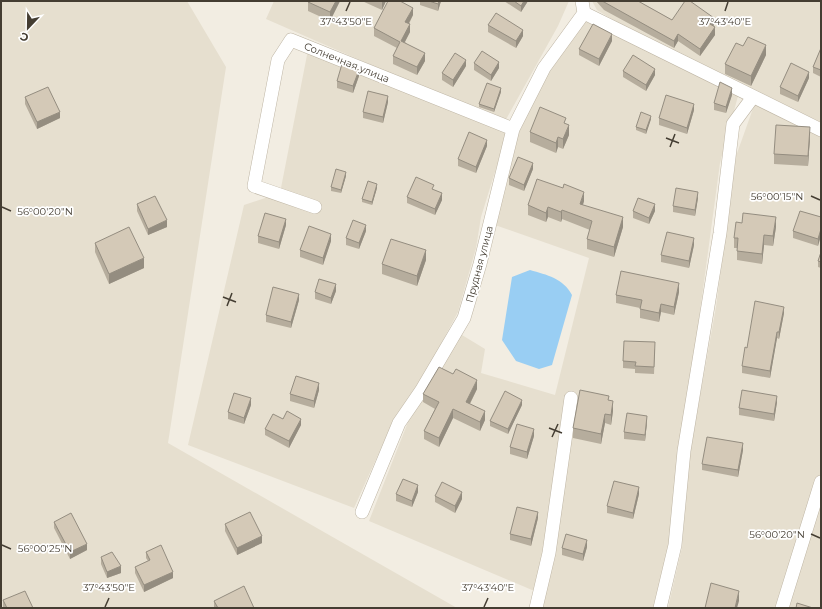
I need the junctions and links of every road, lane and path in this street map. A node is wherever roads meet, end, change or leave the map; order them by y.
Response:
1 (583, 7) edge
2 (753, 97) junction
3 (513, 129) junction
4 (821, 130) edge
5 (315, 207) dead end
6 (571, 398) dead end
7 (821, 482) edge
8 (362, 512) dead end
9 (536, 608) edge
10 (660, 608) edge
11 (782, 608) edge

1 - 2 street
1 - 3 street, Прудная улица
2 - 4 street
2 - 10 street
3 - 5 street, Солнечная улица
3 - 8 street, Прудная улица
6 - 9 street
7 - 11 street

